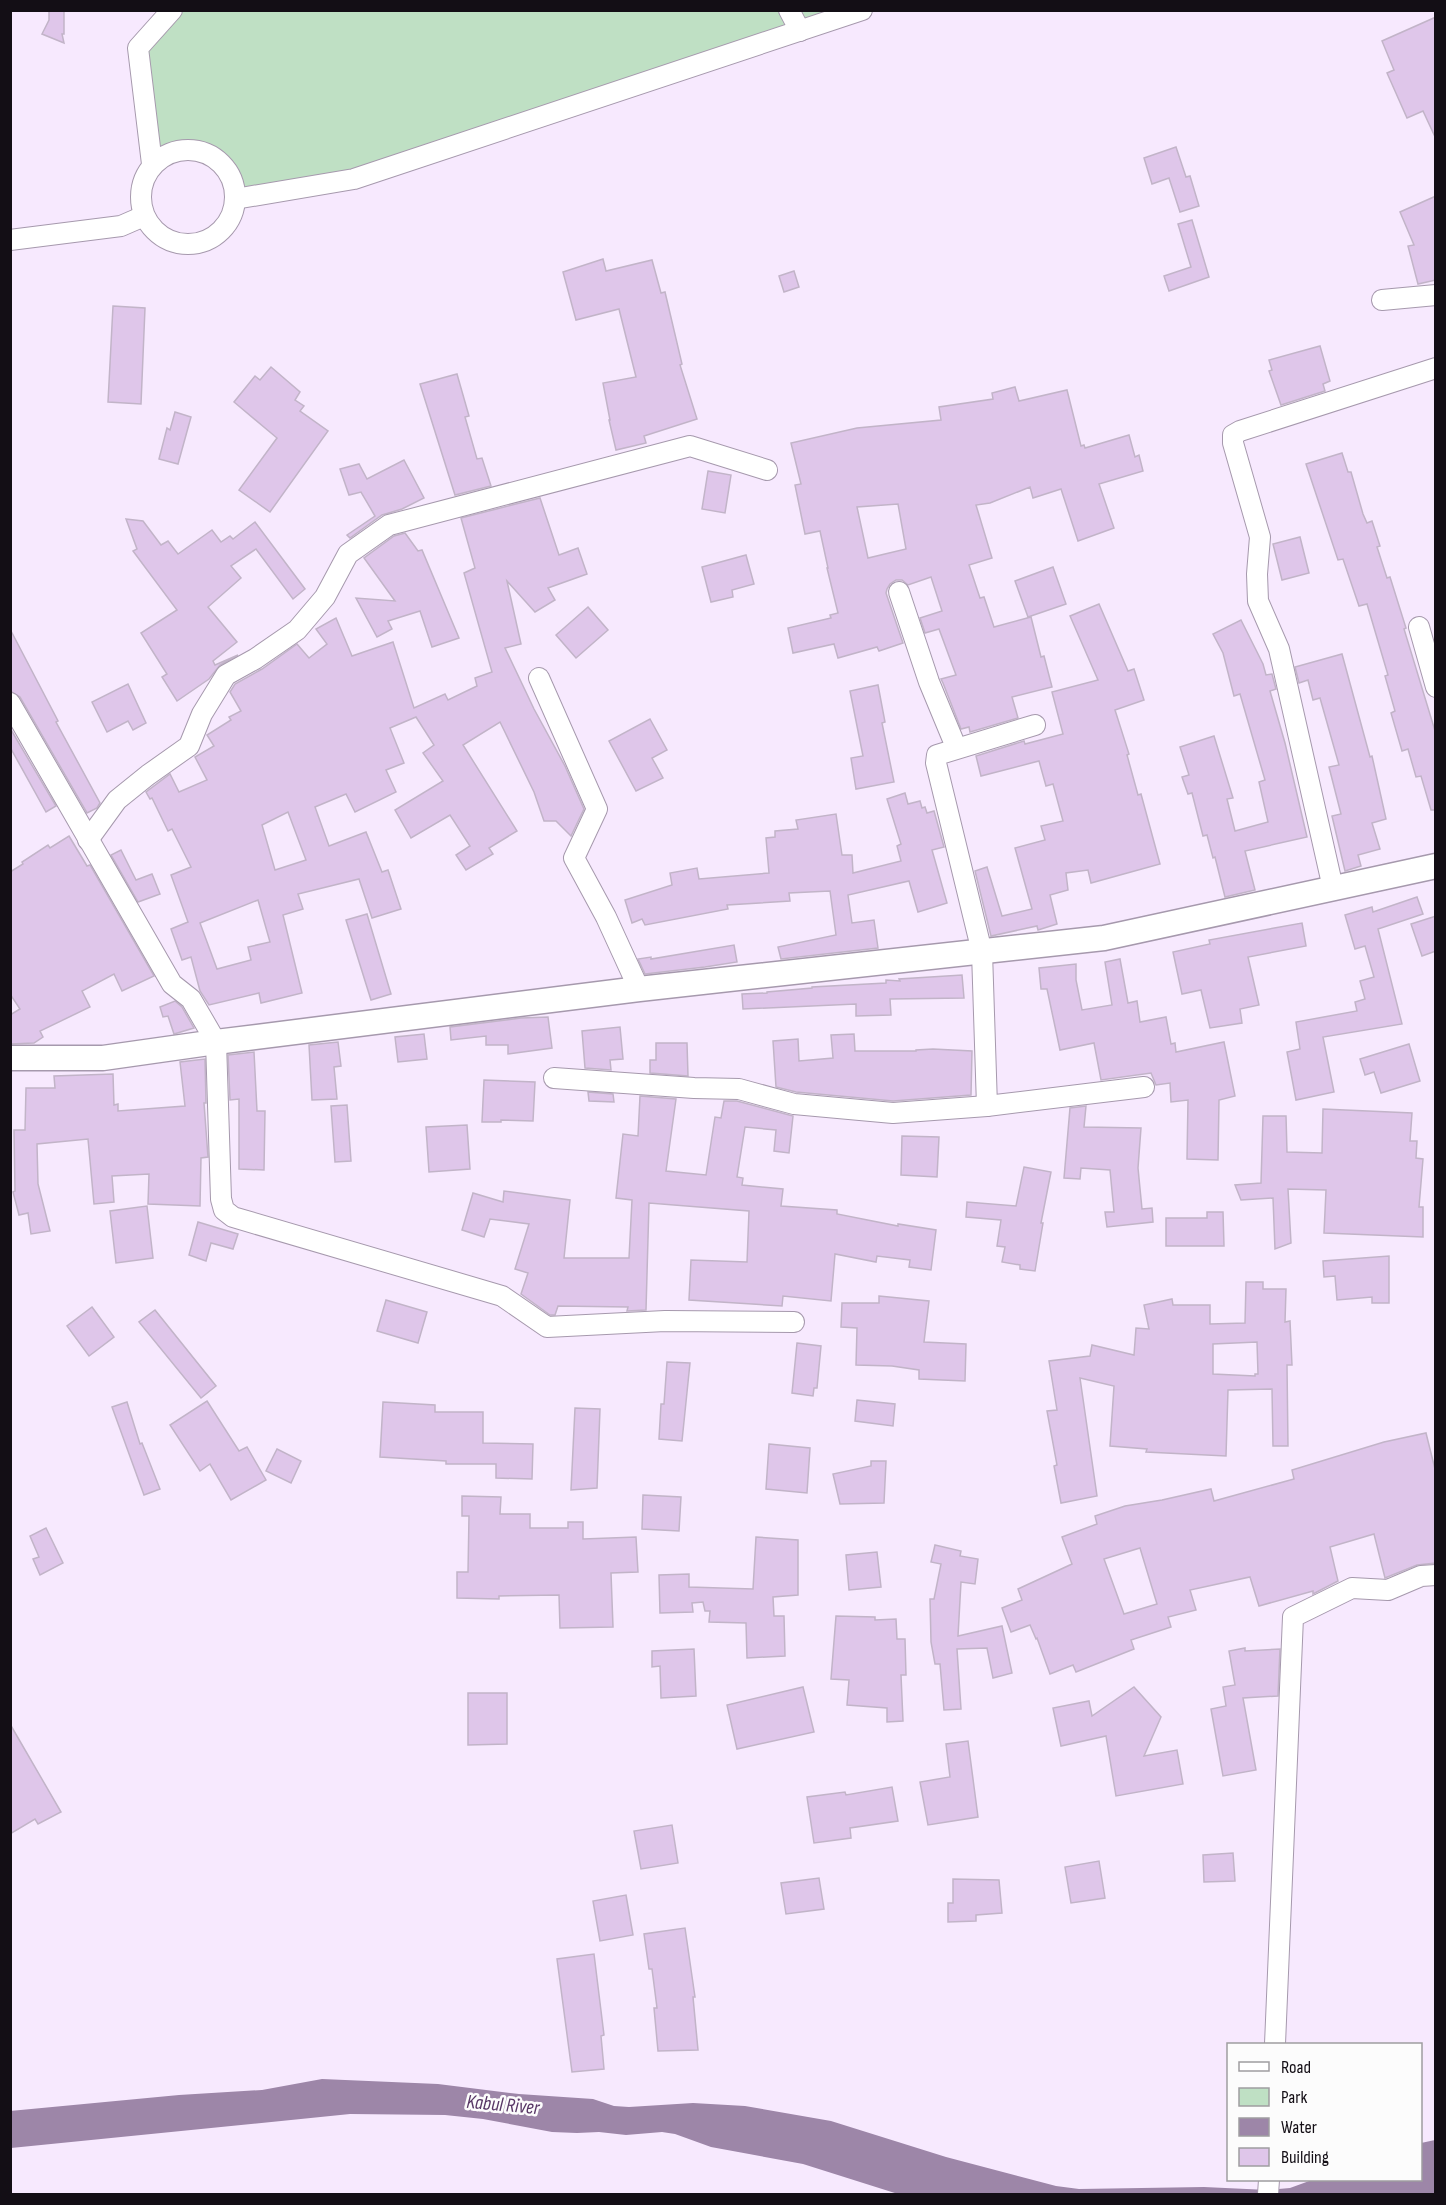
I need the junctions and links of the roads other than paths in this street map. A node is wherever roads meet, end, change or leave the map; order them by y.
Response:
1 (172, 10) edge
2 (789, 10) edge
3 (862, 10) edge
4 (801, 31) junction
5 (152, 165) junction
6 (235, 199) junction
7 (144, 216) junction
8 (10, 240) edge
9 (1436, 295) edge
10 (1382, 300) dead end
11 (1436, 368) edge
12 (767, 470) dead end
13 (899, 592) dead end
14 (1419, 627) dead end
15 (539, 678) dead end
16 (1436, 687) edge
17 (10, 703) edge
18 (1035, 725) dead end
19 (956, 747) junction
20 (88, 840) junction
21 (1436, 866) edge
22 (1333, 888) junction
23 (982, 952) junction
24 (639, 989) junction
25 (216, 1042) junction
26 (10, 1058) edge
27 (554, 1077) dead end
28 (1144, 1087) dead end
29 (987, 1106) junction
30 (794, 1322) dead end
31 (1436, 1575) edge
32 (1275, 2043) edge

1 - 5 street
2 - 4 street
3 - 4 street
4 - 6 street
5 - 6 street
5 - 7 street
6 - 7 street
7 - 8 street
9 - 10 street
11 - 22 street
12 - 20 street
13 - 19 street
14 - 16 street
15 - 24 street
17 - 20 street
18 - 19 street
19 - 23 street
20 - 25 street
21 - 22 main road
22 - 23 main road
23 - 24 main road
23 - 29 street
24 - 25 main road
25 - 26 main road
25 - 30 street
27 - 29 street
28 - 29 street
31 - 32 street

